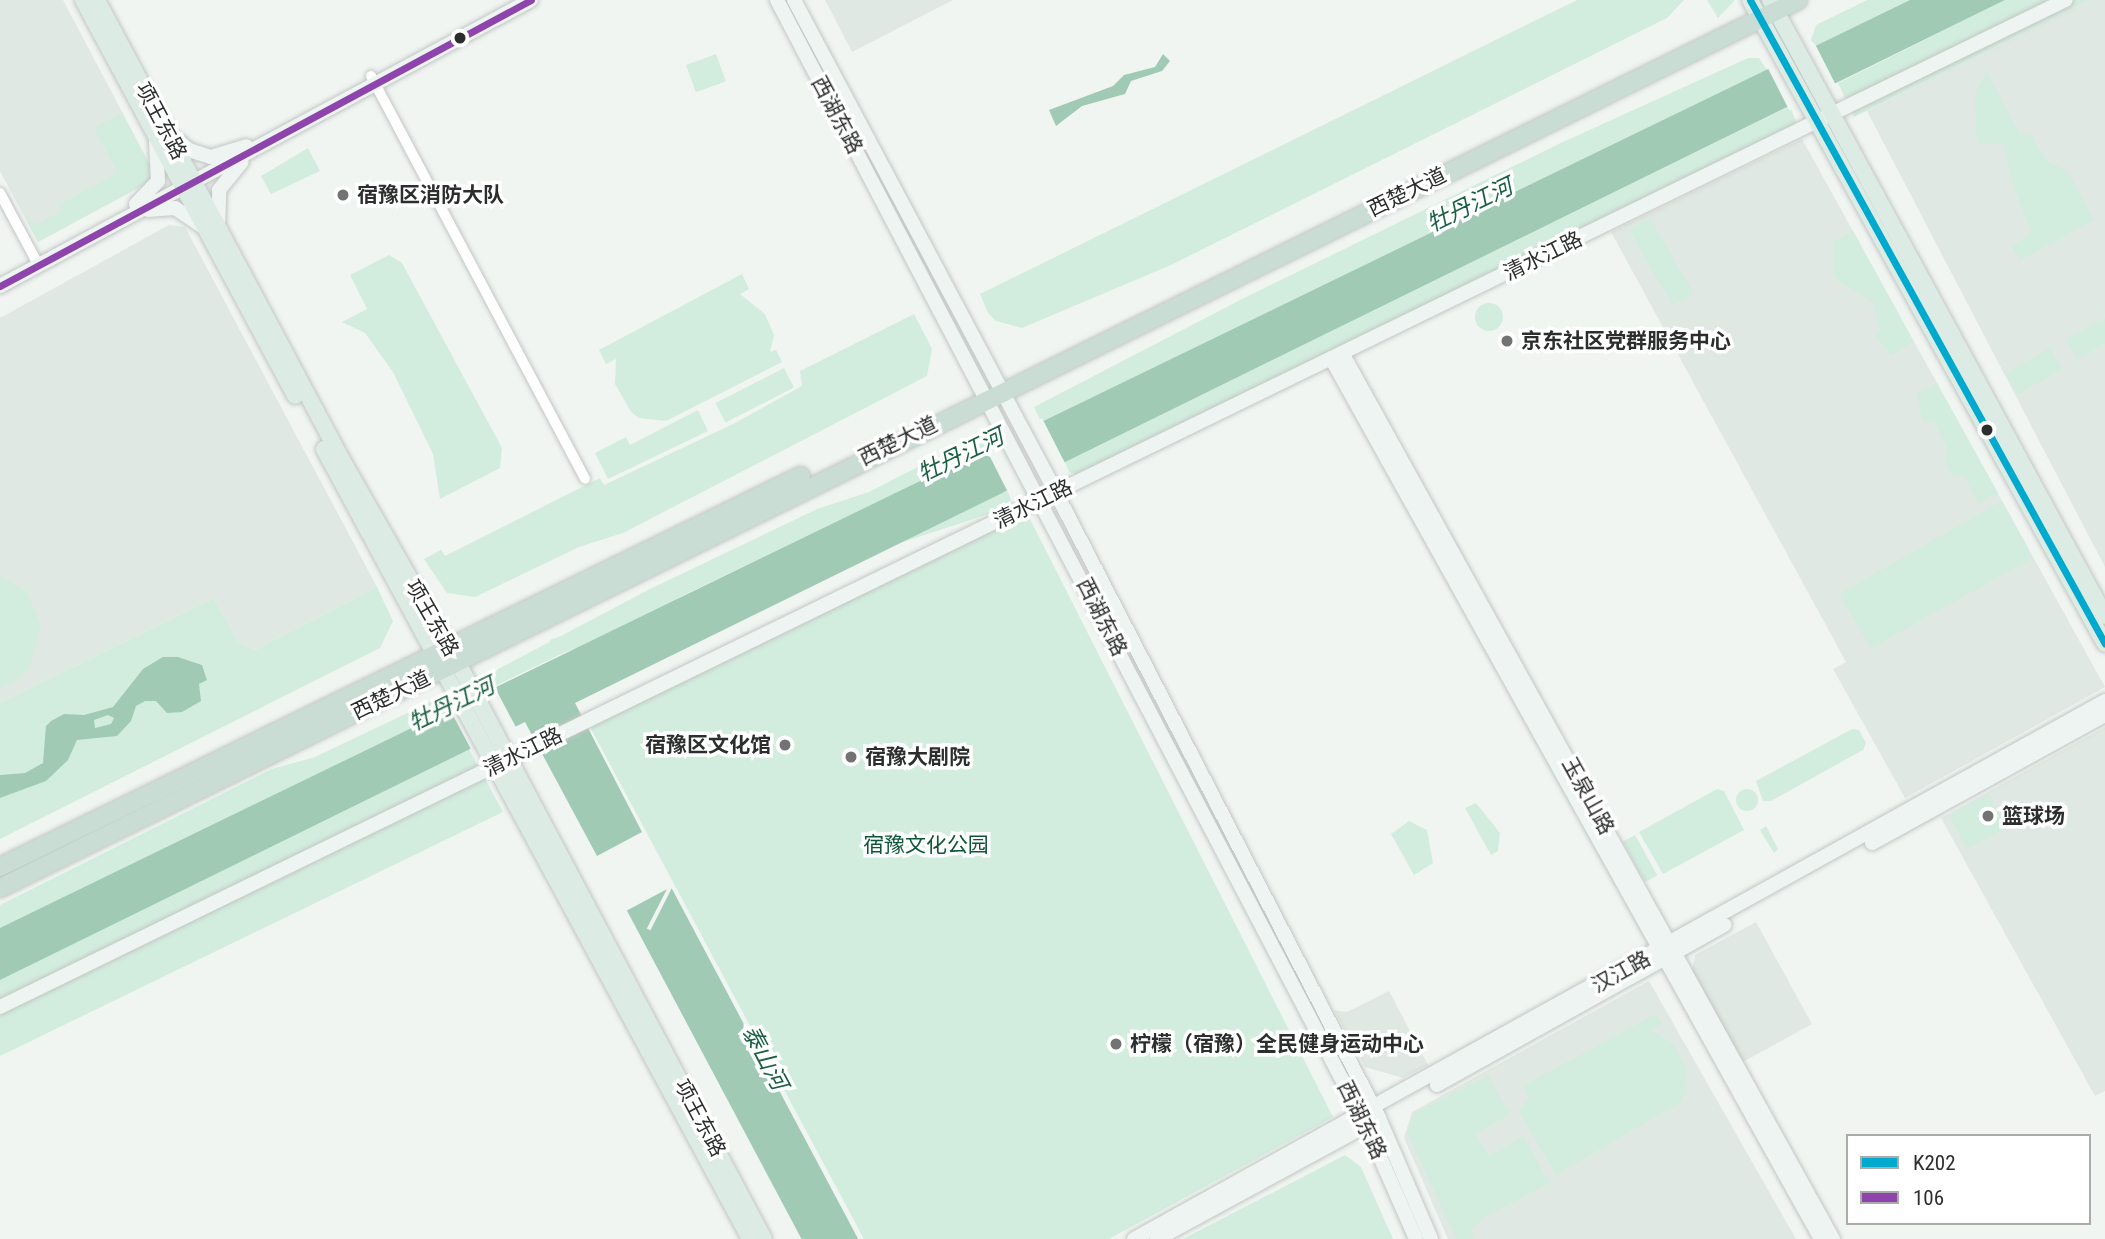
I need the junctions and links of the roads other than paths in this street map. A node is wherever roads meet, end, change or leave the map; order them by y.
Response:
1 (83, 0) edge
2 (97, 0) edge
3 (514, 0) edge
4 (531, 0) edge
5 (777, 0) edge
6 (794, 0) edge
7 (1798, 0) edge
8 (2066, 0) edge
9 (1765, 6) edge
10 (373, 80) junction
11 (1823, 121) junction
12 (158, 129) junction
13 (248, 150) junction
14 (186, 181) junction
15 (0, 193) edge
16 (138, 207) junction
17 (213, 232) junction
18 (37, 262) junction
19 (0, 277) edge
20 (0, 286) edge
21 (1336, 356) junction
22 (1000, 385) junction
23 (982, 393) junction
24 (585, 479) dead end
25 (1053, 487) junction
26 (1038, 494) junction
27 (2105, 616) edge
28 (2105, 644) edge
29 (446, 659) junction
30 (2105, 701) edge
31 (2105, 715) edge
32 (498, 755) junction
33 (0, 867) edge
34 (0, 888) edge
35 (1667, 952) junction
36 (0, 1007) edge
37 (1370, 1117) junction
38 (750, 1239) edge
39 (764, 1239) edge
40 (1134, 1239) edge
41 (1157, 1239) edge
42 (1416, 1239) edge
43 (1431, 1239) edge
44 (1821, 1239) edge
45 (1833, 1239) edge

1 - 12 main road, 项王东路
2 - 12 main road, 项王东路
3 - 10 street
4 - 10 street
5 - 23 street, 西湖东路
6 - 22 street, 西湖东路
7 - 9 highway, 西楚大道
8 - 11 street, 清水江路
9 - 11 main road
9 - 11 main road
9 - 22 highway, 西楚大道
10 - 13 street
10 - 24 street
11 - 21 street, 清水江路
11 - 27 main road
11 - 28 main road
12 - 13 street
12 - 14 main road, 项王东路
12 - 16 street
13 - 14 street
13 - 17 street
14 - 16 street
14 - 17 main road, 项王东路
15 - 18 street
16 - 17 street
16 - 18 street
17 - 29 main road, 项王东路
18 - 19 street
18 - 20 street
21 - 25 street, 清水江路
21 - 35 street, 玉泉山路
22 - 23 highway, 西楚大道
22 - 25 street, 西湖东路
23 - 26 street, 西湖东路
23 - 29 highway, 西楚大道
25 - 26 street, 清水江路
25 - 37 street, 西湖东路
26 - 32 street, 清水江路
26 - 37 street, 西湖东路
29 - 32 main road, 项王东路
29 - 32 main road, 项王东路
29 - 33 highway, 西楚大道
29 - 34 highway, 西楚大道
30 - 35 street, 汉江路
31 - 35 street, 汉江路
32 - 36 street, 清水江路
32 - 38 main road, 项王东路
32 - 39 main road, 项王东路
35 - 37 street, 汉江路
35 - 44 street, 玉泉山路
35 - 45 street, 玉泉山路
37 - 40 street, 汉江路
37 - 41 street, 汉江路
37 - 42 street, 西湖东路
37 - 43 street, 西湖东路

